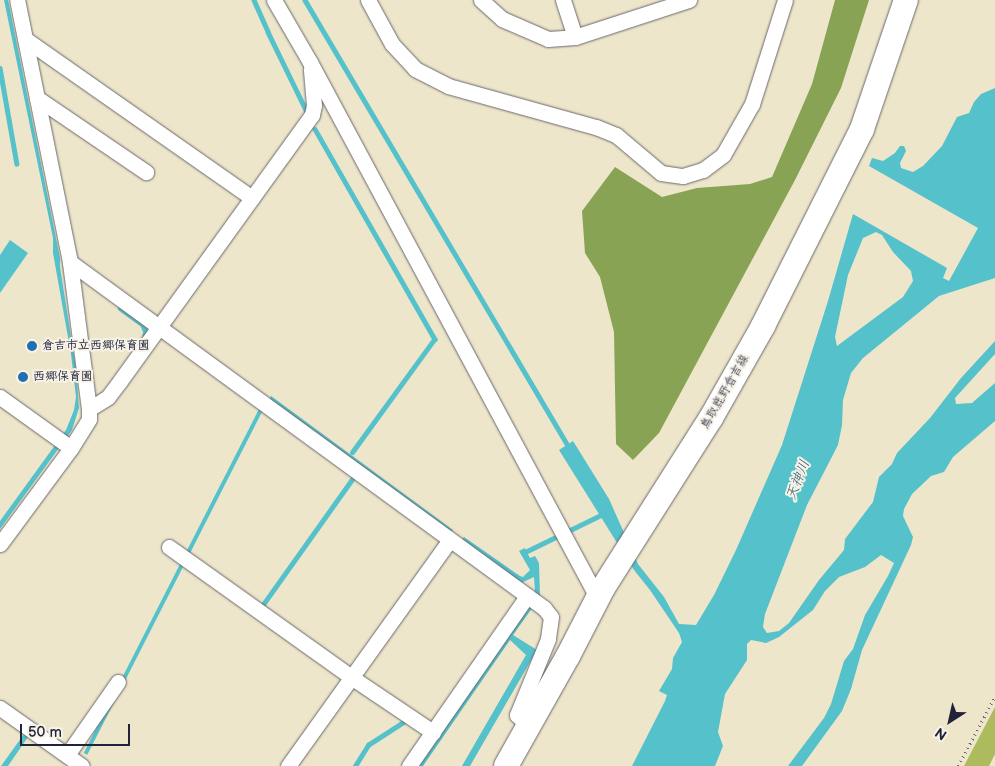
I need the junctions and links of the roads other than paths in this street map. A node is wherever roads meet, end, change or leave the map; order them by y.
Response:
1 (17, 0) edge
2 (274, 0) edge
3 (368, 0) edge
4 (481, 0) edge
5 (563, 0) edge
6 (689, 0) edge
7 (785, 0) edge
8 (906, 0) edge
9 (661, 4) edge
10 (575, 37) junction
11 (25, 40) junction
12 (310, 62) junction
13 (37, 98) junction
14 (146, 172) dead end
15 (252, 198) junction
16 (70, 262) junction
17 (158, 326) junction
18 (0, 397) edge
19 (89, 409) junction
20 (71, 448) junction
21 (450, 540) junction
22 (0, 544) edge
23 (170, 547) dead end
24 (600, 593) junction
25 (527, 596) junction
26 (351, 677) junction
27 (118, 682) dead end
28 (0, 708) edge
29 (529, 726) junction
30 (433, 732) junction
31 (67, 755) junction
32 (82, 766) edge
33 (288, 766) edge
34 (409, 766) edge
35 (506, 766) edge

1 - 11 street
2 - 12 street
3 - 7 street
4 - 10 street
5 - 10 street
6 - 9 street
8 - 24 main road, 鳥取鹿野倉吉線
9 - 10 street
11 - 13 street
11 - 15 street
12 - 15 street
12 - 24 street
13 - 14 street
13 - 16 street
15 - 17 street
16 - 17 street
16 - 19 street
17 - 19 street
17 - 21 street
18 - 20 street
19 - 20 street
20 - 22 street
21 - 25 street
21 - 26 street
23 - 26 street
24 - 29 main road, 鳥取鹿野倉吉線
25 - 29 street
25 - 30 street
26 - 30 street
26 - 33 street
27 - 31 street
28 - 31 street
29 - 35 main road, 鳥取鹿野倉吉線
30 - 34 street
31 - 32 street

